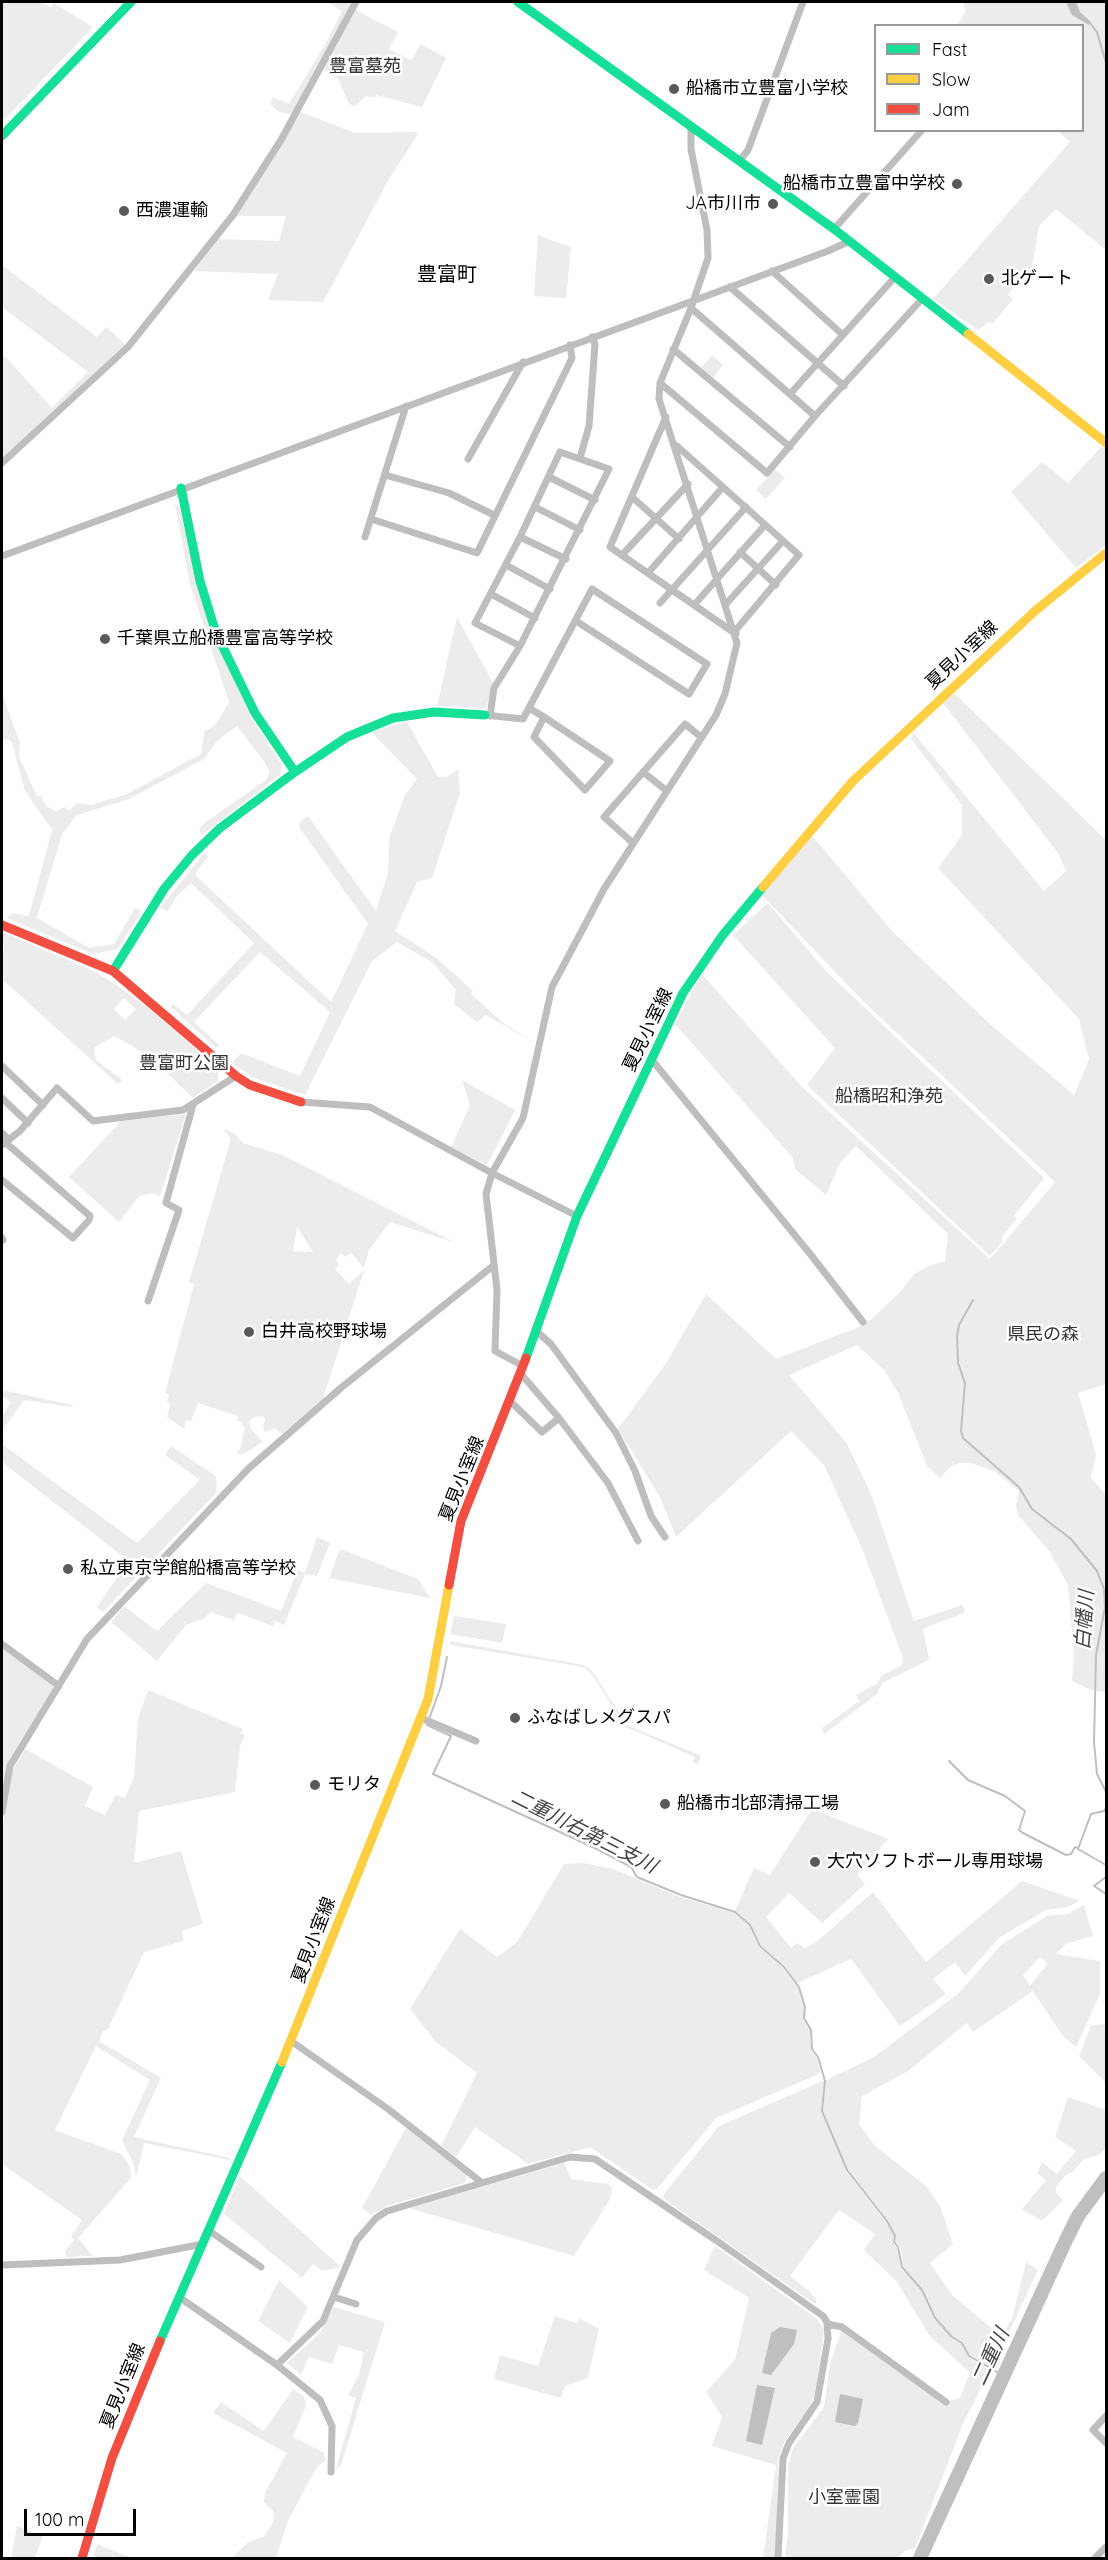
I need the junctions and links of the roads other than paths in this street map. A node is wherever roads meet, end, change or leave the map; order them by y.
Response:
1 (131, 2) edge
2 (356, 2) edge
3 (520, 2) edge
4 (803, 2) edge
5 (691, 126) junction
6 (920, 132) edge
7 (2, 136) edge
8 (741, 159) junction
9 (834, 229) junction
10 (850, 241) junction
11 (772, 271) junction
12 (895, 277) junction
13 (729, 287) junction
14 (922, 298) junction
15 (692, 304) junction
16 (843, 335) junction
17 (592, 337) junction
18 (570, 345) junction
19 (673, 349) junction
20 (523, 362) junction
21 (818, 364) junction
22 (660, 383) junction
23 (844, 386) junction
24 (790, 394) junction
25 (406, 406) junction
26 (815, 416) junction
27 (666, 417) junction
28 (1107, 443) edge
29 (675, 445) junction
30 (790, 447) junction
31 (580, 458) junction
32 (468, 459) dead end
33 (2, 463) edge
34 (385, 475) junction
35 (549, 477) junction
36 (688, 484) junction
37 (723, 487) junction
38 (182, 488) junction
39 (632, 497) junction
40 (595, 500) junction
41 (535, 507) junction
42 (746, 507) junction
43 (494, 514) junction
44 (698, 517) junction
45 (656, 518) junction
46 (371, 519) junction
47 (765, 525) junction
48 (580, 530) junction
49 (365, 537) dead end
50 (520, 537) junction
51 (679, 539) junction
52 (783, 541) junction
53 (708, 548) junction
54 (740, 552) junction
55 (1107, 553) edge
56 (622, 555) junction
57 (2, 556) edge
58 (566, 559) junction
59 (506, 565) junction
60 (758, 568) junction
61 (648, 573) junction
62 (718, 577) junction
63 (776, 585) junction
64 (550, 589) junction
65 (672, 590) junction
66 (491, 594) junction
67 (660, 603) dead end
68 (726, 604) junction
69 (694, 605) junction
70 (535, 618) junction
71 (576, 621) junction
72 (735, 633) junction
73 (520, 646) junction
74 (530, 708) junction
75 (487, 716) junction
76 (544, 717) junction
77 (701, 737) junction
78 (295, 772) junction
79 (643, 772) junction
80 (667, 791) junction
81 (633, 843) junction
82 (2, 925) edge
83 (113, 971) junction
84 (652, 1060) junction
85 (2, 1066) edge
86 (236, 1076) junction
87 (2, 1098) edge
88 (301, 1102) joint
89 (43, 1105) junction
90 (193, 1105) junction
91 (28, 1123) junction
92 (2, 1133) edge
93 (6, 1143) edge
94 (492, 1173) junction
95 (2, 1180) edge
96 (577, 1216) junction
97 (494, 1265) junction
98 (148, 1301) dead end
99 (863, 1322) dead end
100 (536, 1330) junction
101 (522, 1370) junction
102 (511, 1402) junction
103 (559, 1418) junction
104 (665, 1537) dead end
105 (638, 1541) dead end
106 (2, 1644) edge
107 (59, 1686) junction
108 (420, 1718) junction
109 (476, 1741) dead end
110 (2, 1812) edge
111 (291, 2041) junction
112 (481, 2182) junction
113 (208, 2230) junction
114 (203, 2244) junction
115 (2, 2265) edge
116 (261, 2267) dead end
117 (179, 2297) junction
118 (334, 2297) junction
119 (356, 2304) dead end
120 (827, 2324) junction
121 (277, 2365) junction
122 (946, 2402) dead end
123 (1107, 2416) edge
124 (1107, 2443) edge
125 (331, 2472) dead end
126 (1107, 2547) edge
127 (82, 2559) edge
128 (778, 2559) edge
129 (1095, 2559) edge

1 - 7 main road
2 - 33 street
3 - 5 main road
4 - 8 street
5 - 8 main road
5 - 15 street
6 - 9 street
8 - 9 main road
9 - 10 main road
10 - 11 street
10 - 12 main road
11 - 13 street
11 - 16 street
12 - 14 main road
12 - 16 street
13 - 15 street
13 - 21 street
14 - 23 street
14 - 28 main road
15 - 17 street
15 - 19 street
15 - 24 street
16 - 21 street
17 - 18 street
17 - 31 street
18 - 20 street
18 - 43 street
19 - 22 street
19 - 30 street
20 - 25 street
20 - 32 street
21 - 23 street
21 - 24 street
22 - 27 street
22 - 30 street
23 - 26 street
24 - 26 street
25 - 34 street
25 - 38 street
26 - 30 street
27 - 29 street
27 - 39 street
29 - 36 street
29 - 37 street
31 - 35 street
31 - 40 street
34 - 43 street
34 - 46 street
35 - 40 street
35 - 41 street
36 - 44 street
36 - 45 street
37 - 42 street
37 - 44 street
38 - 57 street
38 - 78 main road
39 - 45 street
39 - 56 street
40 - 48 street
41 - 48 street
41 - 50 street
42 - 47 street
42 - 53 street
43 - 46 street
44 - 51 street
44 - 53 street
45 - 51 street
45 - 56 street
46 - 49 street
47 - 52 street
47 - 54 street
48 - 58 street
50 - 58 street
50 - 59 street
51 - 61 street
52 - 60 street
52 - 63 street
53 - 62 street
53 - 65 street
54 - 60 street
54 - 62 street
55 - 84 main road, 夏見小室線
56 - 61 street
58 - 64 street
59 - 64 street
59 - 66 street
60 - 63 street
60 - 68 street
61 - 65 street
62 - 68 street
62 - 69 street
63 - 72 street
64 - 70 street
65 - 67 street
65 - 69 street
66 - 70 street
66 - 73 street
68 - 72 street
69 - 72 street
70 - 73 street
71 - 71 street
71 - 74 street
72 - 77 street
73 - 75 street
74 - 75 street
74 - 76 street
75 - 78 main road
76 - 76 street
77 - 79 street
77 - 80 street
78 - 83 main road
79 - 80 street
79 - 81 street
80 - 81 street
81 - 94 street
82 - 83 main road
83 - 86 main road
84 - 96 main road, 夏見小室線
84 - 99 street
85 - 89 street
86 - 88 main road
86 - 90 street
87 - 91 street
88 - 94 street
89 - 90 street
89 - 91 street
90 - 98 street
91 - 93 street
92 - 93 street
93 - 95 street
94 - 96 street
94 - 97 street
96 - 100 main road, 夏見小室線
97 - 101 street
97 - 107 street
100 - 101 main road, 夏見小室線
100 - 104 street
101 - 102 main road, 夏見小室線
101 - 103 street
102 - 103 street
102 - 108 main road, 夏見小室線
103 - 105 street
106 - 107 street
107 - 110 street
108 - 109 street
108 - 111 main road, 夏見小室線
111 - 112 street
111 - 113 main road, 夏見小室線
112 - 118 street
112 - 120 street
113 - 114 main road, 夏見小室線
113 - 116 street
114 - 115 street
114 - 117 main road, 夏見小室線
117 - 121 street
117 - 127 main road, 夏見小室線
118 - 119 street
118 - 121 street
120 - 122 street
120 - 128 street
121 - 125 street
123 - 124 street
126 - 129 street

